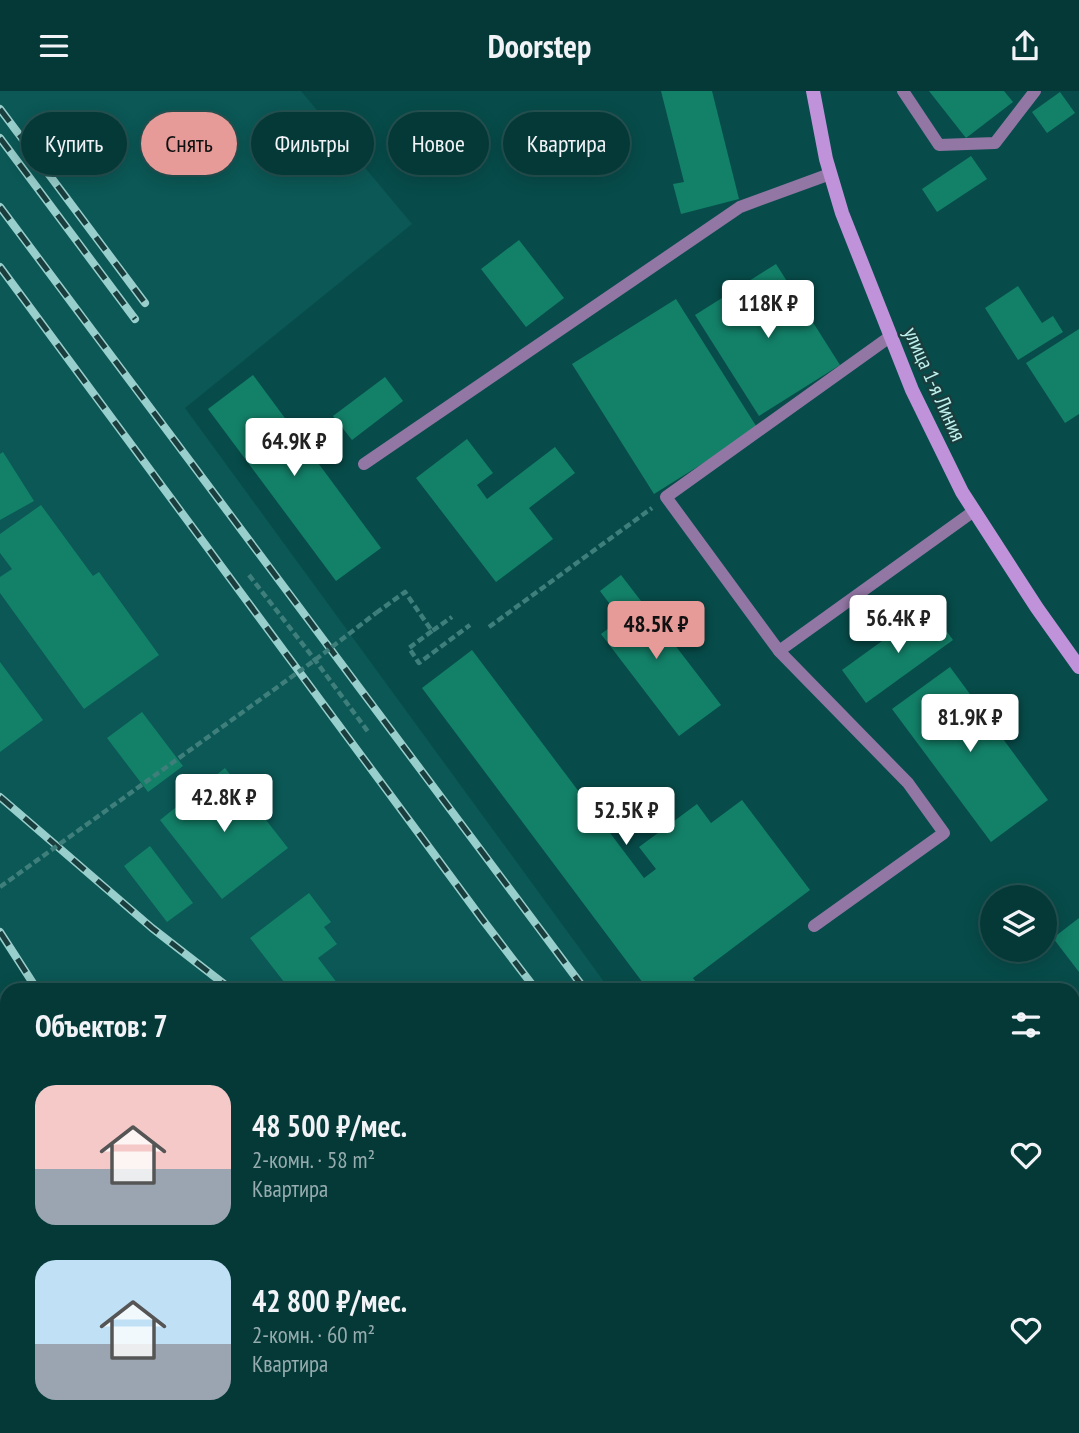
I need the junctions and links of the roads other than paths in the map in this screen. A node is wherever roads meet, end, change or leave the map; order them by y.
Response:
1 (813, 91) edge
2 (903, 91) edge
3 (1035, 91) edge
4 (830, 174) junction
5 (891, 337) junction
6 (364, 464) dead end
7 (974, 511) junction
8 (779, 651) junction
9 (1079, 667) edge
10 (814, 926) dead end

1 - 4 main road, улица 1-я Линия
2 - 3 lane
4 - 5 main road, улица 1-я Линия
4 - 6 lane
5 - 7 main road, улица 1-я Линия
5 - 8 lane
7 - 8 lane
7 - 9 main road, улица 1-я Линия
8 - 10 lane

